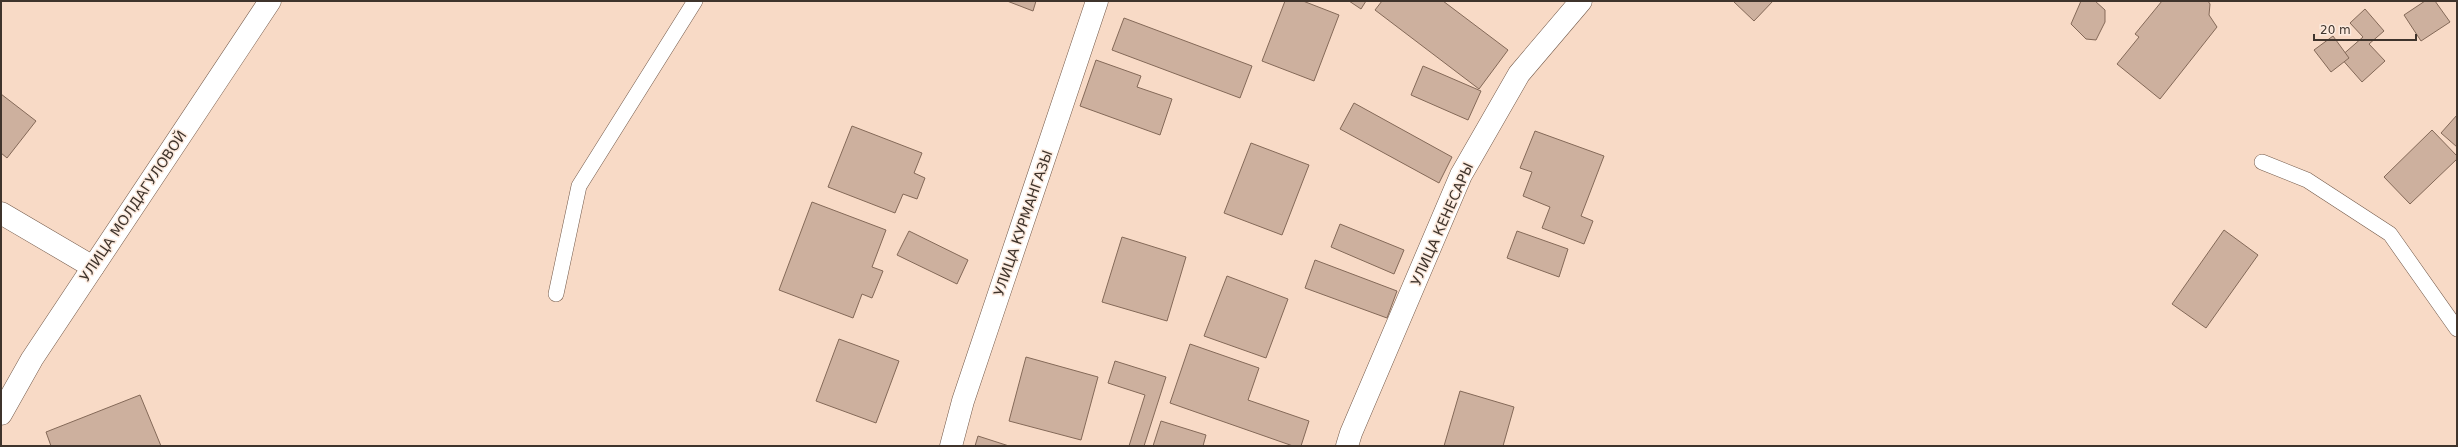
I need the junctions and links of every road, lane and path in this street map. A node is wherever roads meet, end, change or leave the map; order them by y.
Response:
1 (270, 1) edge
2 (695, 1) edge
3 (1097, 1) edge
4 (1581, 1) edge
5 (2262, 162) dead end
6 (1, 213) edge
7 (93, 267) junction
8 (556, 294) dead end
9 (2457, 329) edge
10 (1, 414) edge
11 (951, 446) edge
12 (1348, 446) edge

1 - 7 street, УЛИЦА МОЛДАГУЛОВОЙ
2 - 8 lane
3 - 11 street, УЛИЦА КУРМАНГАЗЫ
4 - 12 street, УЛИЦА КЕНЕСАРЫ
5 - 9 lane
6 - 7 street
7 - 10 street, УЛИЦА МОЛДАГУЛОВОЙ

